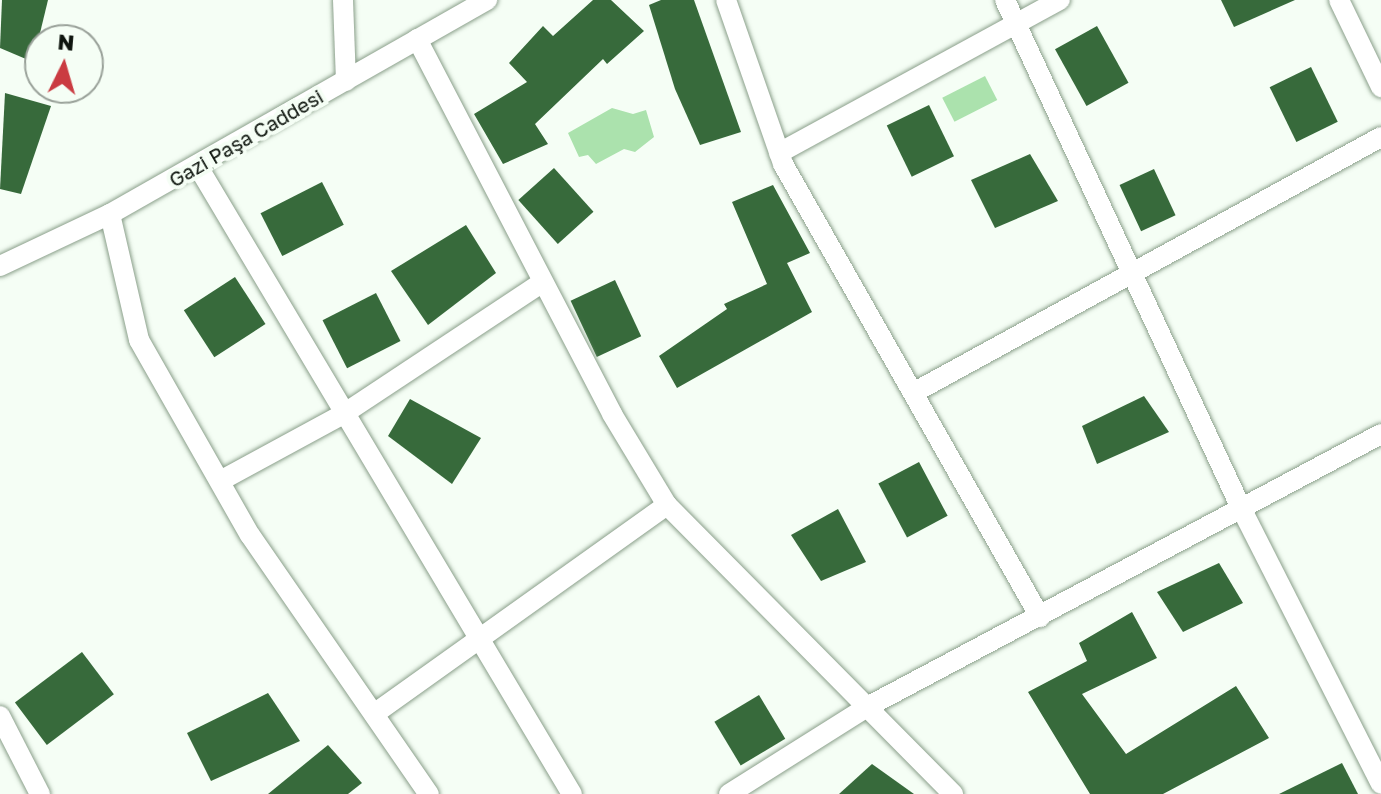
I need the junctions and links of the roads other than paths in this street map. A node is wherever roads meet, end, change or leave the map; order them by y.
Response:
1 (343, 0) edge
2 (487, 0) edge
3 (726, 0) edge
4 (1005, 0) edge
5 (1060, 0) edge
6 (1339, 0) edge
7 (1017, 24) junction
8 (417, 39) junction
9 (346, 81) junction
10 (1381, 87) edge
11 (1381, 137) edge
12 (779, 153) junction
13 (197, 165) junction
14 (110, 214) junction
15 (0, 266) edge
16 (1131, 274) junction
17 (543, 282) junction
18 (913, 393) junction
19 (345, 413) junction
20 (1381, 434) edge
21 (220, 481) junction
22 (667, 505) junction
23 (1242, 510) junction
24 (1040, 617) junction
25 (480, 639) junction
26 (867, 707) junction
27 (374, 714) junction
28 (0, 716) edge
29 (1381, 784) edge
30 (40, 794) edge
31 (429, 794) edge
32 (572, 794) edge
33 (729, 794) edge
34 (953, 794) edge

1 - 9 street
2 - 8 street, Gazi Paşa Caddesi
3 - 12 street
4 - 7 street
5 - 7 street
6 - 10 street
7 - 12 street
7 - 16 street
8 - 9 street, Gazi Paşa Caddesi
8 - 17 street
9 - 13 street, Gazi Paşa Caddesi
11 - 16 street
12 - 18 street
13 - 14 street, Gazi Paşa Caddesi
13 - 19 street
14 - 15 street, Gazi Paşa Caddesi
14 - 21 street
16 - 18 street
16 - 23 street
17 - 19 street
17 - 22 street
18 - 24 street
19 - 21 street
19 - 25 street
20 - 23 street
21 - 27 street
22 - 25 street
22 - 26 street
23 - 24 street
23 - 29 street
24 - 26 street
25 - 27 street
25 - 32 street
26 - 33 street
26 - 34 street
27 - 31 street
28 - 30 street

